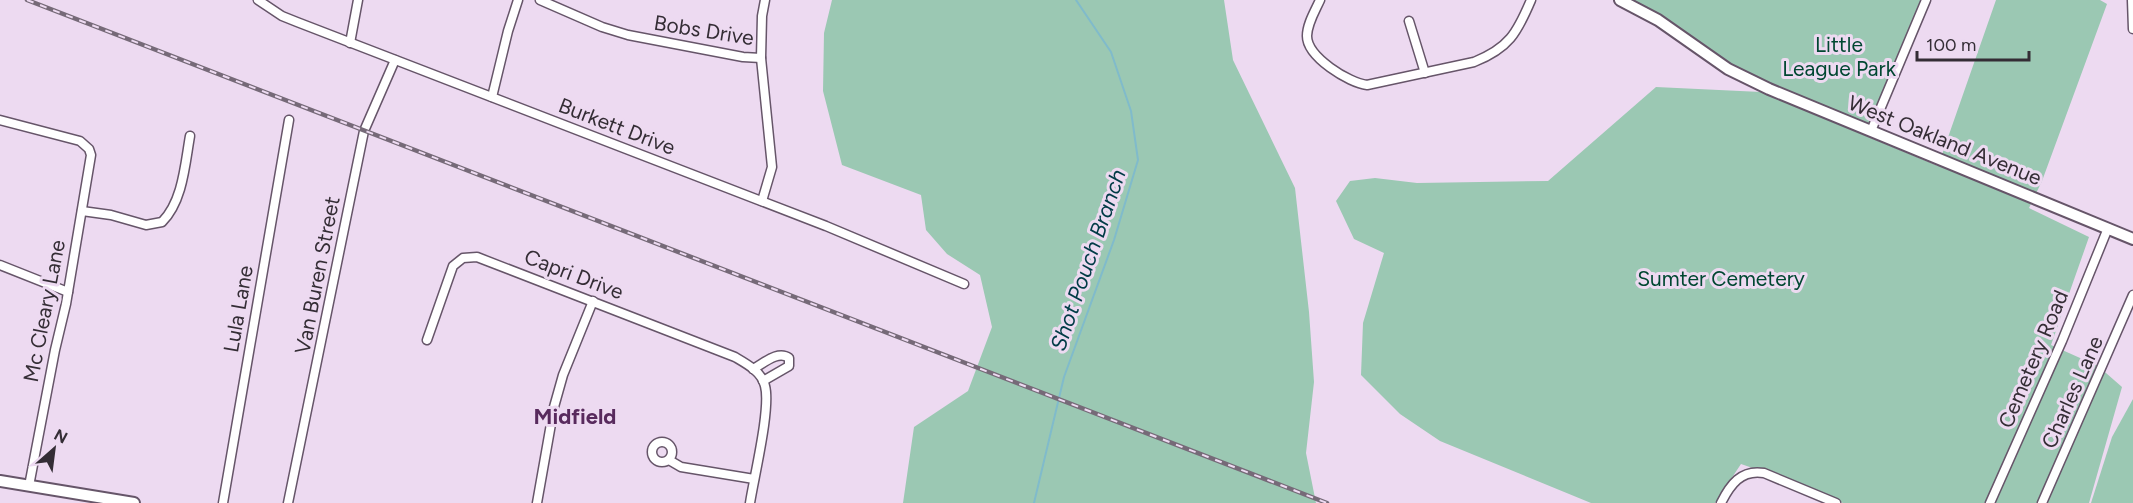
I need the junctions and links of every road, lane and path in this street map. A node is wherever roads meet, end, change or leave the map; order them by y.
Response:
1 (258, 0) edge
2 (358, 0) edge
3 (518, 0) edge
4 (540, 0) edge
5 (765, 0) edge
6 (1320, 0) edge
7 (1531, 0) edge
8 (1620, 0) edge
9 (1926, 0) edge
10 (2132, 0) edge
11 (1409, 21) dead end
12 (2133, 29) edge
13 (350, 43) junction
14 (761, 58) junction
15 (395, 60) junction
16 (1425, 73) junction
17 (492, 97) junction
18 (0, 120) edge
19 (289, 120) dead end
20 (1871, 131) junction
21 (190, 136) dead end
22 (762, 201) junction
23 (82, 211) junction
24 (2108, 228) junction
25 (2133, 239) edge
26 (0, 265) edge
27 (964, 284) dead end
28 (68, 292) junction
29 (2133, 296) edge
30 (593, 301) junction
31 (427, 340) dead end
32 (753, 369) junction
33 (764, 381) junction
34 (669, 460) dead end
35 (754, 479) junction
36 (0, 481) edge
37 (29, 486) junction
38 (134, 503) edge
39 (223, 503) edge
40 (288, 503) edge
41 (537, 503) edge
42 (750, 503) edge
43 (1721, 503) edge
44 (1836, 503) edge
45 (1990, 503) edge
46 (2042, 503) edge

1 - 13 street, Burkett Drive
2 - 13 street
3 - 17 street
4 - 14 street, Bobs Drive
5 - 14 street
6 - 16 street
7 - 16 street
8 - 20 street, West Oakland Avenue
9 - 20 street
10 - 12 street
11 - 16 street
13 - 15 street, Burkett Drive
14 - 22 street
15 - 17 street, Burkett Drive
15 - 40 street, Van Buren Street
17 - 22 street, Burkett Drive
18 - 23 street, Mc Cleary Lane
19 - 39 street, Lula Lane
20 - 24 street, West Oakland Avenue
21 - 23 street
22 - 27 street, Burkett Drive
23 - 28 street, Mc Cleary Lane
24 - 25 street, West Oakland Avenue
24 - 45 street, Cemetery Road
26 - 28 street
28 - 37 street, Mc Cleary Lane
29 - 46 street, Charles Lane
30 - 31 street, Capri Drive
30 - 32 street, Capri Drive
30 - 41 street
32 - 33 street, Capri Drive
32 - 33 street
33 - 35 street
34 - 35 street
35 - 42 street
36 - 37 street
37 - 38 street
43 - 44 street

